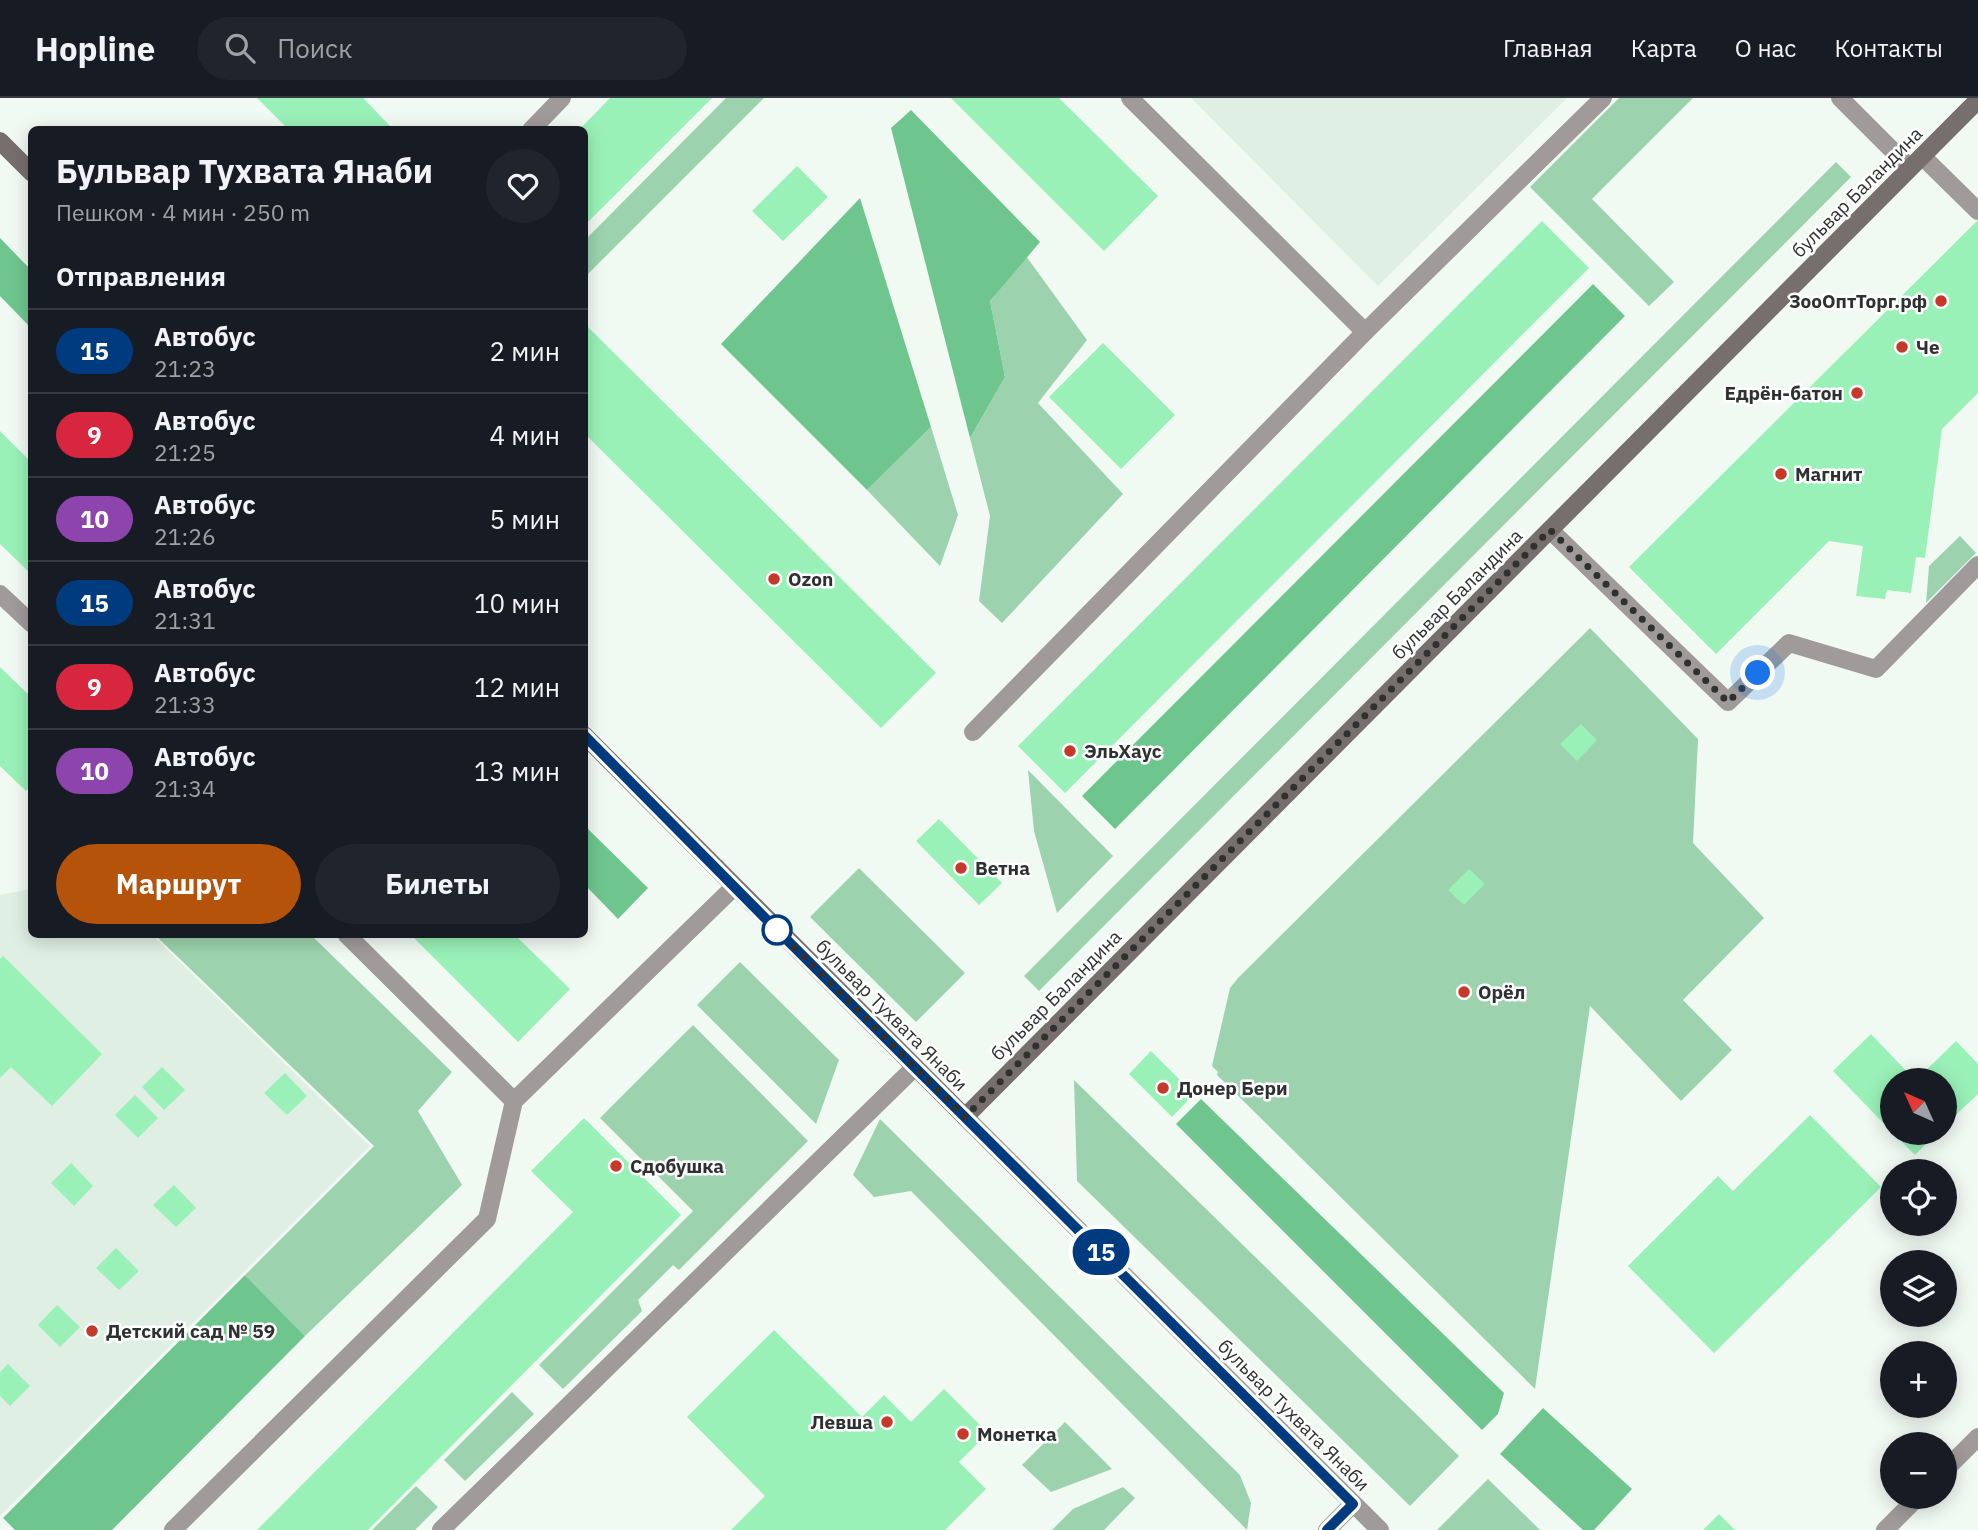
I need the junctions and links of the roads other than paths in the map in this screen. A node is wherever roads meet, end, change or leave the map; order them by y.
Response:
1 (562, 98) edge
2 (1130, 98) edge
3 (1603, 98) edge
4 (1840, 98) edge
5 (1978, 100) edge
6 (535, 126) edge
7 (0, 141) edge
8 (1916, 162) junction
9 (28, 169) edge
10 (1978, 211) edge
11 (1365, 331) junction
12 (1550, 530) junction
13 (1978, 565) edge
14 (0, 594) edge
15 (28, 620) edge
16 (973, 732) dead end
17 (588, 738) edge
18 (734, 887) junction
19 (350, 938) edge
20 (915, 1067) junction
21 (514, 1101) junction
22 (965, 1117) junction
23 (1978, 1437) edge
24 (1957, 1458) edge
25 (1353, 1504) junction
26 (1906, 1509) edge
27 (173, 1530) edge
28 (441, 1530) edge
29 (1327, 1530) edge
30 (1380, 1530) edge
31 (1885, 1530) edge

1 - 6 street
2 - 11 street
3 - 11 street
4 - 8 street
5 - 8 main road, бульвар Баландина
7 - 9 main road
8 - 10 street
8 - 12 main road, бульвар Баландина
11 - 16 street
12 - 13 street
12 - 22 main road, бульвар Баландина
14 - 15 street
17 - 18 main road, бульвар Тухвата Янаби
18 - 20 main road, бульвар Тухвата Янаби
18 - 21 street
19 - 21 street
20 - 22 main road, бульвар Тухвата Янаби
20 - 28 street
21 - 27 street
22 - 25 street, бульвар Тухвата Янаби
23 - 24 street
25 - 29 street
25 - 30 street, бульвар Тухвата Янаби
26 - 31 street

